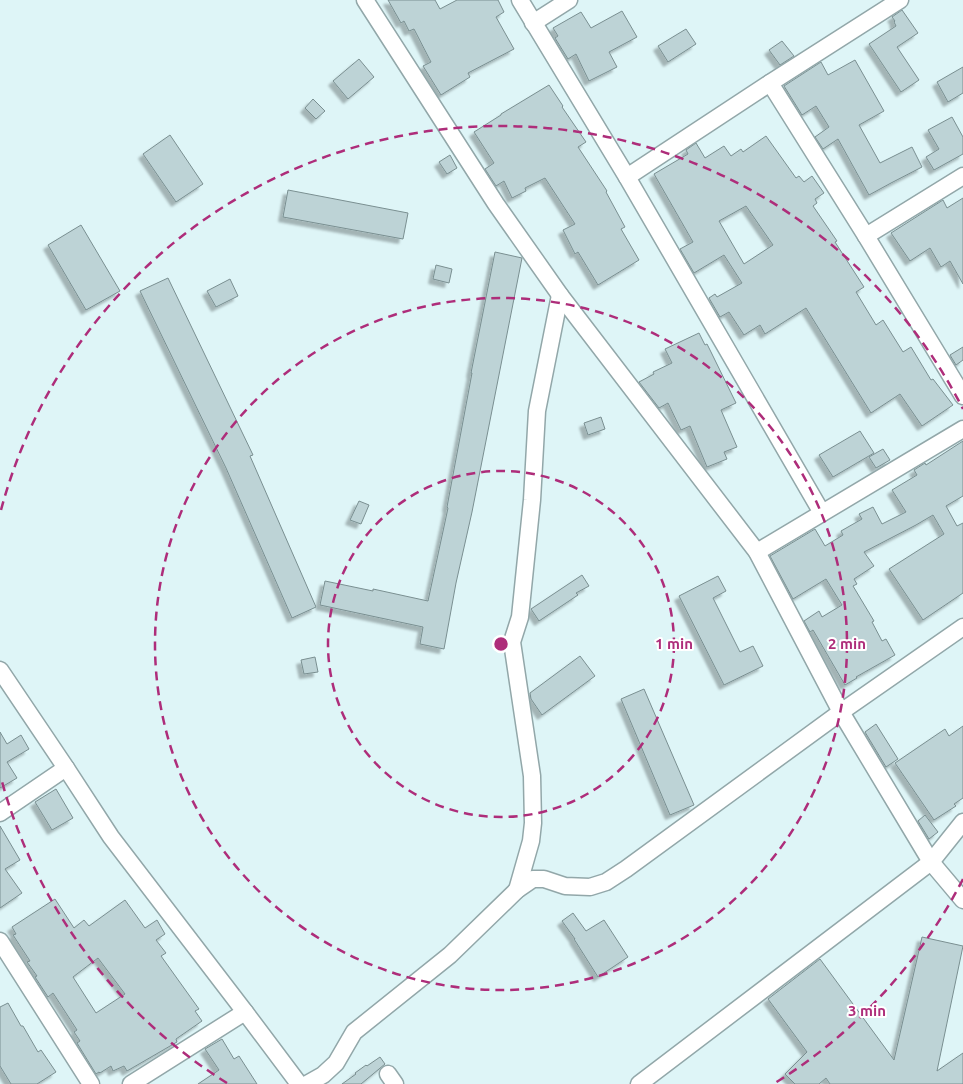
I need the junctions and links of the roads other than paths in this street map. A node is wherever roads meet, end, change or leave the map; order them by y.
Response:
1 (365, 0) edge
2 (520, 0) edge
3 (569, 0) edge
4 (900, 0) edge
5 (533, 22) junction
6 (770, 83) junction
7 (627, 176) junction
8 (963, 176) edge
9 (866, 236) junction
10 (560, 295) junction
11 (963, 396) edge
12 (963, 429) edge
13 (822, 512) junction
14 (757, 552) junction
15 (963, 626) edge
16 (0, 670) edge
17 (841, 712) junction
18 (66, 768) junction
19 (0, 813) edge
20 (963, 822) edge
21 (931, 862) junction
22 (517, 890) junction
23 (963, 900) edge
24 (0, 941) edge
25 (245, 1012) junction
26 (91, 1084) edge
27 (131, 1084) edge
28 (298, 1084) edge
29 (307, 1084) edge
30 (639, 1084) edge

1 - 10 street
2 - 5 street
3 - 5 street
4 - 6 street
5 - 7 street
6 - 7 street
6 - 9 street
7 - 13 street
8 - 9 street
9 - 11 street
10 - 14 street
10 - 22 street
12 - 13 street
13 - 14 street
14 - 17 street
15 - 17 street
16 - 18 street
17 - 21 street
17 - 22 street
18 - 19 street
18 - 25 street
20 - 21 street
21 - 23 street
21 - 30 street
22 - 29 street
24 - 26 street
25 - 27 street
25 - 28 street

